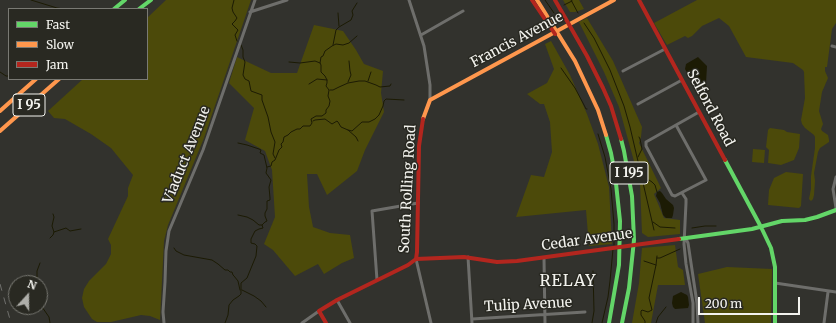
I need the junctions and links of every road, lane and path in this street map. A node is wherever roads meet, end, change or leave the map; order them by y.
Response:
1 (125, 0) edge
2 (148, 0) edge
3 (151, 0) edge
4 (255, 0) edge
5 (287, 0) edge
6 (409, 0) edge
7 (532, 0) edge
8 (537, 0) edge
9 (556, 0) edge
10 (614, 0) edge
11 (639, 0) edge
12 (115, 8) edge
13 (140, 8) edge
14 (140, 8) edge
15 (463, 11) dead end
16 (250, 12) junction
17 (550, 23) junction
18 (421, 35) junction
19 (665, 48) junction
20 (623, 71) dead end
21 (35, 80) edge
22 (58, 80) edge
23 (682, 80) junction
24 (430, 100) junction
25 (638, 104) dead end
26 (0, 111) edge
27 (699, 112) junction
28 (676, 125) junction
29 (0, 131) edge
30 (836, 177) edge
31 (682, 193) junction
32 (418, 203) junction
33 (836, 209) edge
34 (761, 227) junction
35 (685, 237) junction
36 (468, 257) junction
37 (416, 258) junction
38 (544, 258) junction
39 (378, 280) junction
40 (775, 283) junction
41 (828, 292) junction
42 (836, 292) edge
43 (336, 300) junction
44 (319, 311) junction
45 (585, 312) dead end
46 (545, 315) junction
47 (472, 321) edge
48 (164, 323) edge
49 (302, 323) edge
50 (326, 323) edge
51 (350, 323) edge
52 (431, 323) edge
53 (545, 323) edge
54 (609, 323) edge
55 (622, 323) edge
56 (693, 323) edge
57 (698, 323) edge
58 (775, 323) edge
59 (824, 323) edge

1 - 12 main road
2 - 13 main road
3 - 14 main road
4 - 16 street, Viaduct Avenue
5 - 16 street
6 - 18 street, South Rolling Road
7 - 17 main road
8 - 17 main road
9 - 55 main road, I 195
10 - 24 main road, Francis Avenue
11 - 19 main road, Selford Road
15 - 18 street
16 - 48 street, Viaduct Avenue
17 - 54 main road, I 195
18 - 24 street, South Rolling Road
19 - 20 street
19 - 23 main road, Selford Road
21 - 26 main road, I 95
22 - 29 main road, I 95
23 - 25 street
23 - 27 main road, Selford Road
24 - 32 main road, South Rolling Road
27 - 28 street
27 - 34 main road, Selford Road
28 - 31 street
28 - 31 street
30 - 33 street
31 - 35 street
32 - 37 main road, South Rolling Road
32 - 39 street
33 - 34 main road, Cedar Avenue
34 - 35 main road, Cedar Avenue
34 - 40 main road, Selford Road
35 - 38 main road, Cedar Avenue
35 - 56 street
35 - 57 street
36 - 37 main road, Cedar Avenue
36 - 38 main road, Cedar Avenue
36 - 47 street
37 - 39 main road, South Rolling Road
37 - 52 street
38 - 46 street
39 - 43 main road, South Rolling Road
40 - 41 street
40 - 58 main road, Selford Road
41 - 42 street
41 - 59 street
43 - 44 main road, South Rolling Road
43 - 51 street
44 - 49 street
44 - 50 main road
45 - 46 street, Tulip Avenue
46 - 47 street, Tulip Avenue
46 - 53 street

